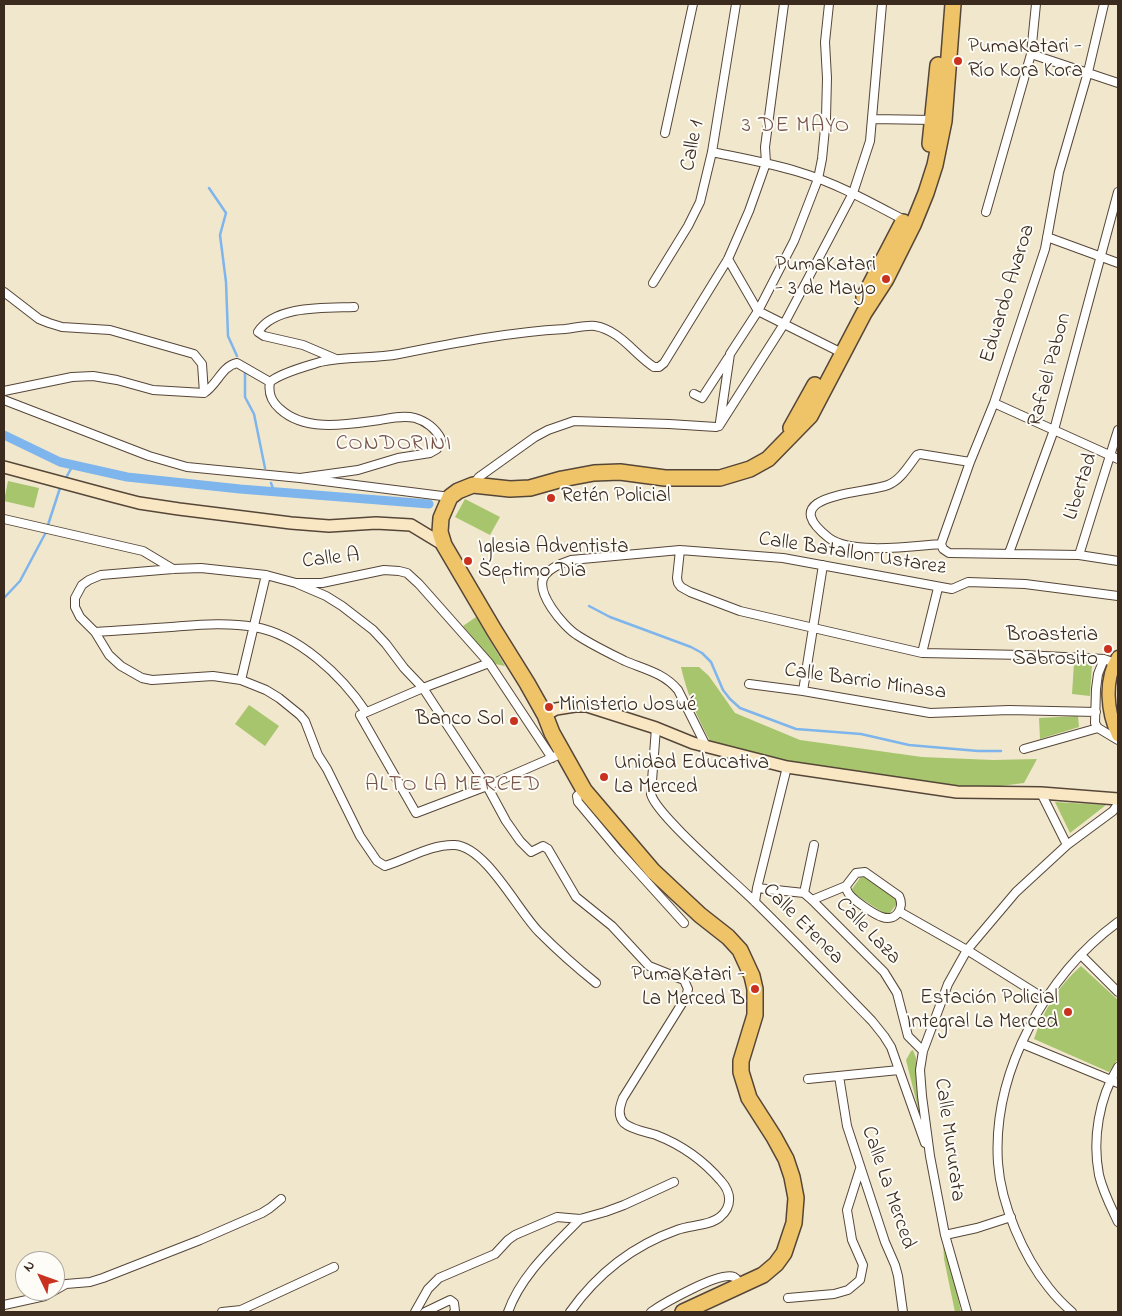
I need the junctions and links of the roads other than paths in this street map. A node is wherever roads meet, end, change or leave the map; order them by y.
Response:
1 (693, 4) edge
2 (736, 4) edge
3 (784, 4) edge
4 (829, 4) edge
5 (882, 4) edge
6 (943, 4) edge
7 (953, 4) edge
8 (1036, 4) edge
9 (1104, 4) edge
10 (1031, 54) junction
11 (1088, 72) junction
12 (1118, 82) edge
13 (872, 119) junction
14 (939, 121) junction
15 (665, 133) dead end
16 (712, 152) junction
17 (766, 163) junction
18 (818, 179) junction
19 (1118, 192) edge
20 (853, 193) junction
21 (986, 212) dead end
22 (909, 222) junction
23 (1047, 238) junction
24 (1100, 256) junction
25 (728, 259) junction
26 (1118, 263) edge
27 (653, 283) dead end
28 (4, 292) edge
29 (354, 307) dead end
30 (758, 311) junction
31 (784, 324) junction
32 (840, 352) junction
33 (730, 354) junction
34 (337, 360) junction
35 (270, 382) junction
36 (4, 391) edge
37 (204, 393) junction
38 (694, 394) dead end
39 (4, 400) edge
40 (994, 404) junction
41 (719, 426) junction
42 (1054, 430) junction
43 (1118, 430) edge
44 (1115, 457) edge
45 (970, 462) junction
46 (4, 467) edge
47 (300, 478) junction
48 (473, 485) junction
49 (449, 500) junction
50 (4, 519) edge
51 (941, 544) junction
52 (444, 545) junction
53 (680, 550) junction
54 (1009, 554) junction
55 (1079, 555) junction
56 (1118, 561) edge
57 (823, 565) junction
58 (173, 569) junction
59 (266, 575) junction
60 (296, 583) junction
61 (938, 588) junction
62 (1118, 596) edge
63 (255, 627) junction
64 (813, 628) junction
65 (95, 632) junction
66 (922, 653) junction
67 (1114, 661) edge
68 (489, 663) junction
69 (241, 680) junction
70 (749, 684) dead end
71 (423, 688) junction
72 (803, 691) junction
73 (366, 712) junction
74 (1096, 712) junction
75 (545, 715) junction
76 (656, 728) junction
77 (1098, 728) junction
78 (1118, 735) edge
79 (1118, 740) edge
80 (706, 746) junction
81 (1024, 750) dead end
82 (558, 755) junction
83 (787, 767) junction
84 (487, 786) junction
85 (584, 790) junction
86 (1041, 793) junction
87 (1118, 799) edge
88 (1118, 804) edge
89 (1068, 844) junction
90 (814, 845) dead end
91 (846, 886) junction
92 (757, 888) junction
93 (804, 893) junction
94 (812, 900) junction
95 (755, 902) junction
96 (900, 912) junction
97 (1118, 922) edge
98 (684, 923) dead end
99 (967, 950) junction
100 (1081, 955) junction
101 (596, 983) dead end
102 (1118, 992) edge
103 (1045, 999) junction
104 (1023, 1044) junction
105 (923, 1052) junction
106 (1118, 1067) edge
107 (899, 1070) junction
108 (838, 1076) junction
109 (808, 1078) dead end
110 (1110, 1080) junction
111 (1118, 1083) edge
112 (930, 1156) junction
113 (860, 1169) junction
114 (674, 1182) dead end
115 (281, 1199) dead end
116 (1011, 1217) junction
117 (580, 1219) junction
118 (1118, 1222) edge
119 (945, 1235) junction
120 (334, 1267) dead end
121 (740, 1287) junction
122 (788, 1298) dead end
123 (4, 1305) edge
124 (222, 1312) edge
125 (415, 1312) edge
126 (425, 1312) edge
127 (454, 1312) edge
128 (508, 1312) edge
129 (570, 1312) edge
130 (651, 1312) edge
131 (683, 1312) edge
132 (903, 1312) edge
133 (967, 1312) edge
134 (1072, 1312) edge

1 - 15 street
2 - 16 street, Calle 1
3 - 17 street
4 - 18 street
5 - 13 street
6 - 14 highway
7 - 14 highway
8 - 10 street
9 - 11 street, Eduardo Avaroa
10 - 11 street
10 - 21 street
11 - 12 street
11 - 23 street, Eduardo Avaroa
13 - 14 street
13 - 20 street
14 - 22 highway
16 - 17 street
16 - 27 street, Calle 1
17 - 18 street
17 - 25 street
18 - 20 street
18 - 30 street
19 - 24 street, Rafael Pabon
20 - 22 street
20 - 31 street
22 - 32 highway
23 - 24 street
23 - 40 street, Eduardo Avaroa
24 - 26 street
24 - 42 street, Rafael Pabon
25 - 30 street
25 - 34 street
28 - 37 street
29 - 34 street
30 - 31 street
30 - 33 street
31 - 32 street
31 - 41 street
32 - 48 highway
33 - 38 street
33 - 41 street
34 - 35 street
35 - 37 street
35 - 47 street
36 - 37 street
39 - 47 street
40 - 42 street
40 - 45 street, Eduardo Avaroa
41 - 48 street
42 - 44 street
42 - 54 street, Rafael Pabon
43 - 44 street, Libertad
44 - 55 street, Libertad
45 - 51 street, Eduardo Avaroa
45 - 51 street
46 - 52 main road
47 - 49 street
48 - 49 highway
49 - 52 highway
50 - 58 street
51 - 54 street
52 - 75 highway
53 - 57 street, Calle Batallon Ustarez
53 - 64 street
53 - 80 street, Calle Batallon Ustarez
54 - 55 street
55 - 56 street
57 - 61 street, Calle Batallon Ustarez
57 - 64 street
58 - 59 street, Calle A
58 - 65 street, Calle A
59 - 60 street, Calle A
59 - 63 street
60 - 68 street, Calle A
60 - 71 street
61 - 62 street, Calle Batallon Ustarez
61 - 66 street
63 - 65 street
63 - 69 street
63 - 73 street
64 - 66 street
64 - 72 street
65 - 69 street
66 - 67 street
67 - 74 street
67 - 78 main road
68 - 71 street
68 - 82 street, Calle A
69 - 101 street
70 - 72 street, Calle Barrio Minasa
71 - 73 street
71 - 84 street
72 - 74 street, Calle Barrio Minasa
73 - 84 street
74 - 77 street
75 - 76 main road
75 - 82 highway
76 - 80 main road
76 - 95 street, Calle Etenea
77 - 79 street
77 - 81 street
80 - 83 main road
82 - 84 street
82 - 85 highway
83 - 86 main road
83 - 92 street
84 - 129 street
85 - 98 street
85 - 121 highway
86 - 87 main road
86 - 89 street
88 - 89 street, Calle Mururata
89 - 99 street, Calle Mururata
90 - 93 street, Calle Laza
91 - 94 street
91 - 96 street
91 - 96 street
92 - 93 street, Calle Laza
92 - 95 street
93 - 94 street, Calle Laza
94 - 105 street, Calle Laza
95 - 107 street, Calle Etenea
96 - 99 street
97 - 100 street
99 - 103 street
99 - 105 street, Calle Mururata
100 - 102 street
100 - 103 street
103 - 104 street
104 - 110 street
104 - 116 street
105 - 112 street, Calle Mururata
106 - 110 street
107 - 108 street
107 - 112 street, Calle Etenea
108 - 109 street
108 - 113 street, Calle La Merced
110 - 111 street
110 - 118 street
112 - 119 street, Calle Mururata
113 - 122 street
113 - 132 street, Calle La Merced
114 - 117 street
115 - 123 street
116 - 119 street
116 - 134 street
117 - 125 street
117 - 128 street
119 - 133 street, Calle Mururata
120 - 124 street
121 - 130 street
121 - 131 highway
126 - 127 street

